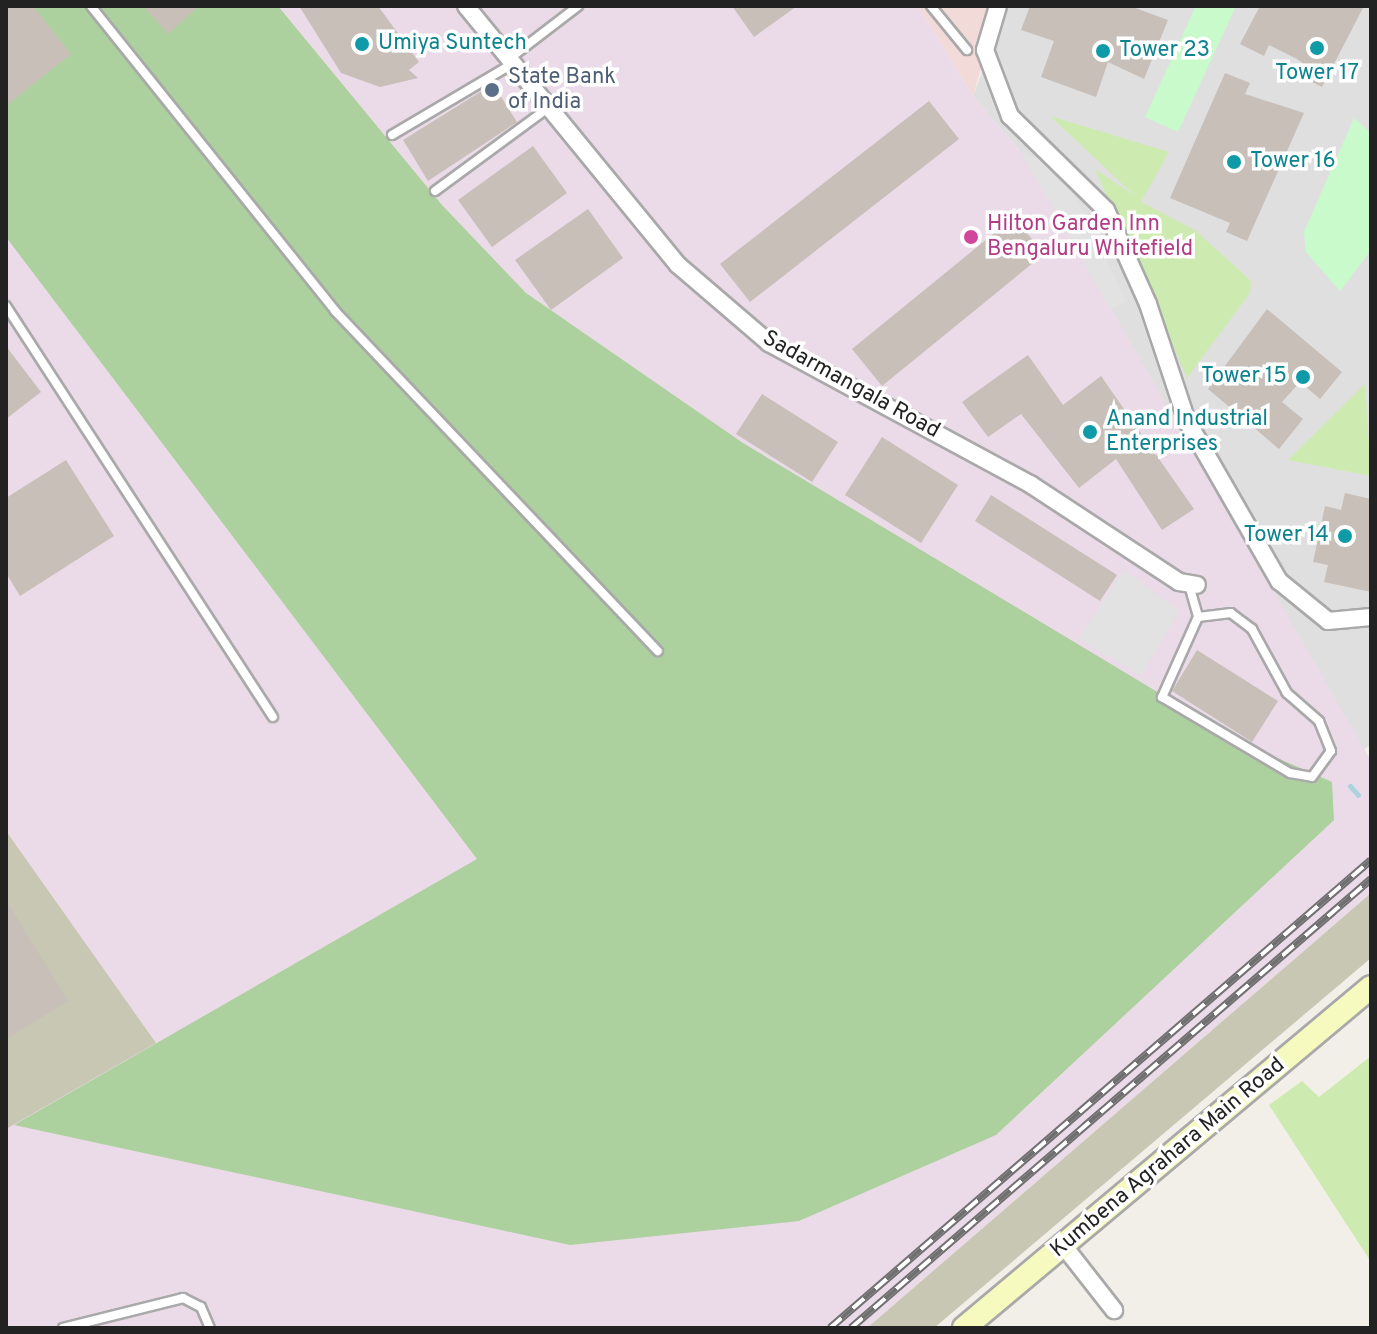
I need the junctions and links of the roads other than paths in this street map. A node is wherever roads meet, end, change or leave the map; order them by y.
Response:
1 (91, 6) edge
2 (466, 6) edge
3 (578, 6) edge
4 (931, 6) edge
5 (998, 6) edge
6 (967, 50) dead end
7 (510, 62) junction
8 (548, 108) junction
9 (392, 135) dead end
10 (435, 191) dead end
11 (6, 306) edge
12 (1193, 584) joint
13 (1198, 617) junction
14 (1371, 617) edge
15 (658, 651) dead end
16 (273, 717) dead end
17 (1371, 987) edge
18 (1063, 1245) junction
19 (1114, 1310) dead end
20 (63, 1328) edge
21 (210, 1328) edge
22 (964, 1328) edge

1 - 15 lane
2 - 7 street, Sadarmangala Road
3 - 7 lane
4 - 6 lane
5 - 14 street
7 - 8 street, Sadarmangala Road
7 - 9 lane
8 - 10 lane
8 - 12 street, Sadarmangala Road
11 - 16 lane
12 - 13 lane
13 - 13 lane
17 - 18 street, Kumbena Agrahara Main Road
18 - 19 street
18 - 22 street, Kumbena Agrahara Main Road
20 - 21 lane

